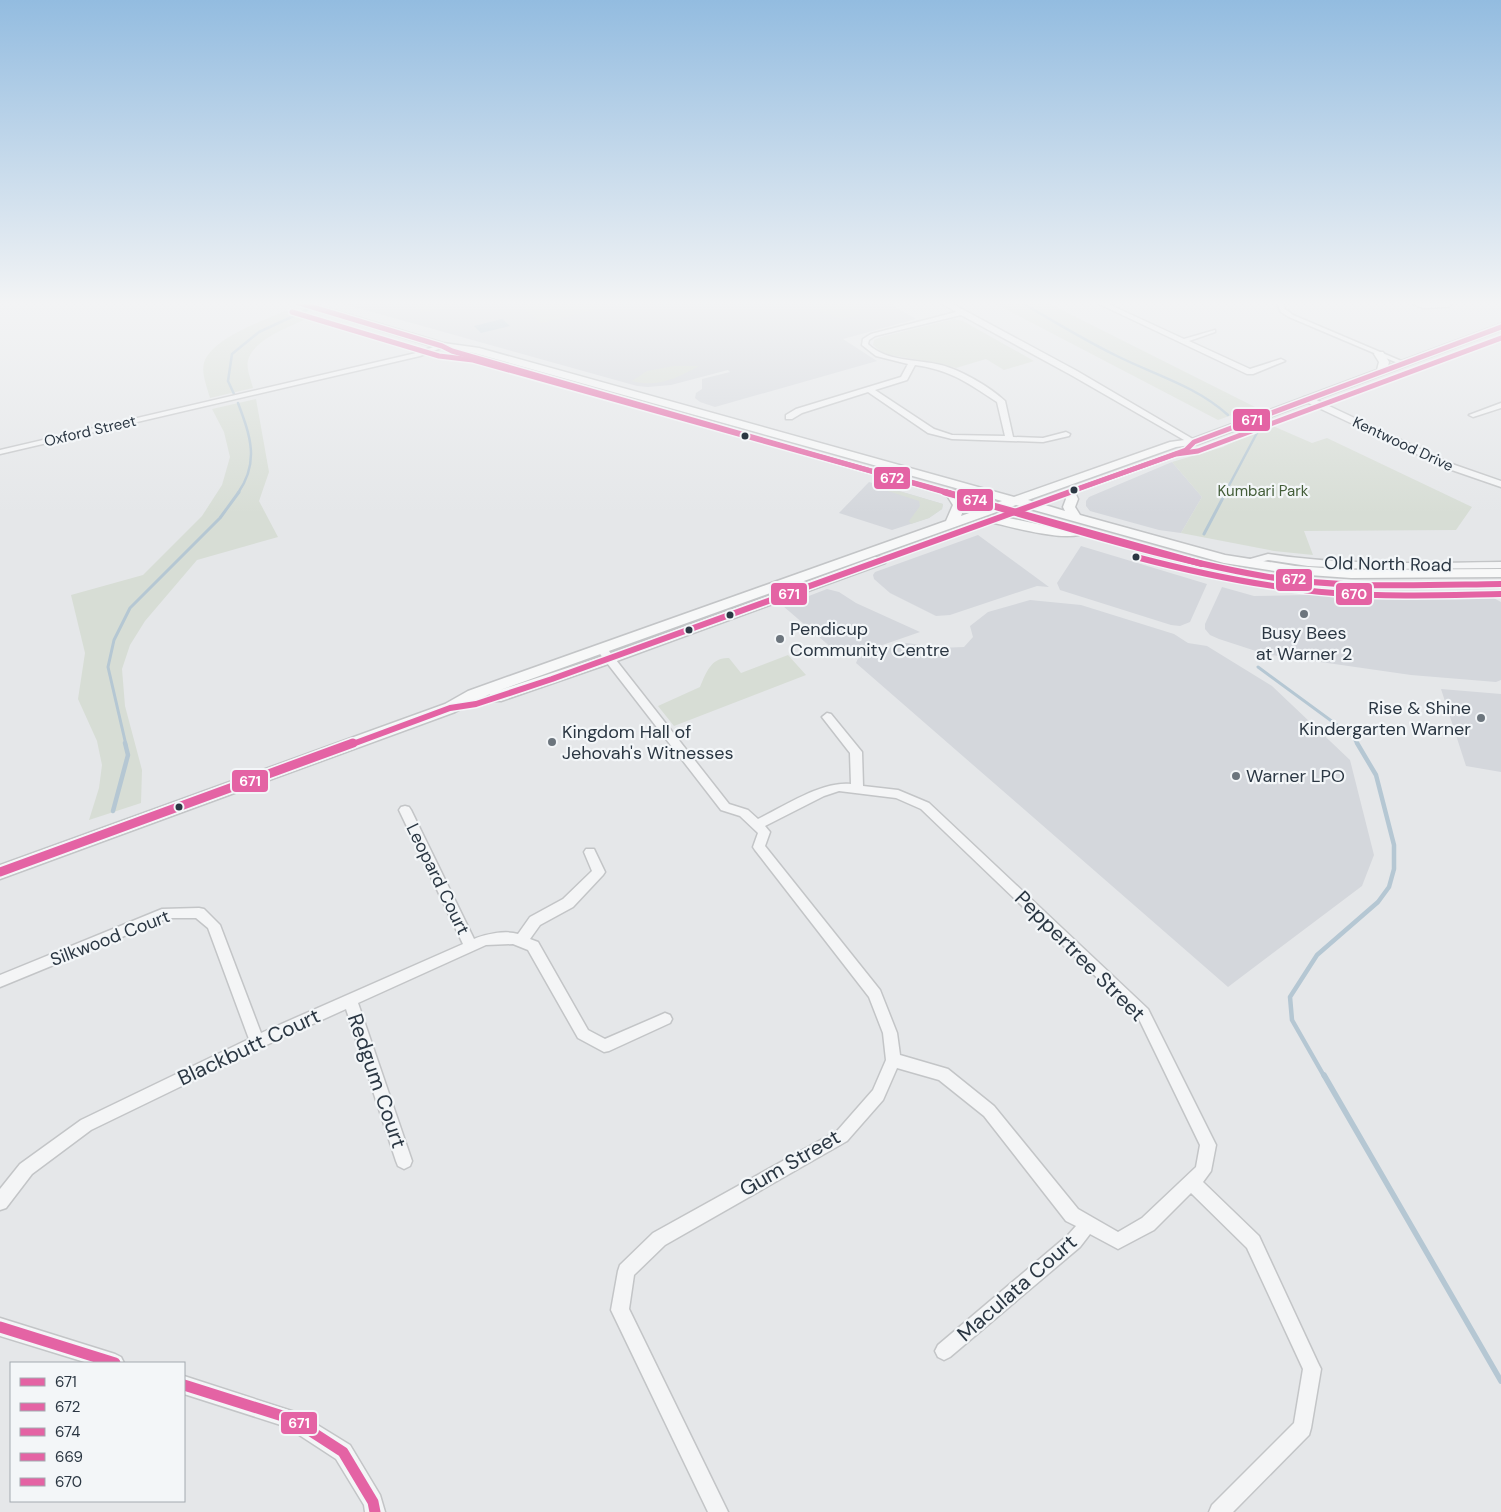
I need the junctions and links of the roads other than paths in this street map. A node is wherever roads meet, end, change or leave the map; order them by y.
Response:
1 (342, 373) edge
2 (553, 373) edge
3 (907, 373) edge
4 (956, 373) edge
5 (1073, 373) edge
6 (1378, 373) edge
7 (868, 389) junction
8 (1307, 399) junction
9 (1501, 405) edge
10 (1473, 415) dead end
11 (789, 417) dead end
12 (1066, 434) dead end
13 (1010, 438) junction
14 (1194, 442) junction
15 (0, 452) edge
16 (1501, 484) edge
17 (953, 488) junction
18 (1037, 493) junction
19 (1070, 493) junction
20 (1015, 506) junction
21 (1032, 506) junction
22 (996, 513) junction
23 (952, 522) junction
24 (1078, 524) junction
25 (1499, 576) edge
26 (605, 654) junction
27 (827, 717) dead end
28 (857, 789) junction
29 (405, 810) dead end
30 (756, 825) junction
31 (590, 852) dead end
32 (0, 872) edge
33 (527, 943) junction
34 (470, 946) junction
35 (0, 981) edge
36 (350, 1000) junction
37 (666, 1019) dead end
38 (257, 1042) junction
39 (892, 1060) junction
40 (404, 1161) dead end
41 (1191, 1182) junction
42 (0, 1202) edge
43 (1088, 1224) junction
44 (0, 1327) edge
45 (944, 1351) dead end
46 (112, 1362) edge
47 (185, 1385) edge
48 (375, 1512) edge
49 (718, 1512) edge
50 (1219, 1512) edge

1 - 15 street, Oxford Street
2 - 17 main road
3 - 7 street
4 - 13 street
5 - 14 street
6 - 8 main road
7 - 11 street
7 - 13 street
8 - 14 main road
8 - 16 street, Kentwood Drive
9 - 10 street
12 - 13 street
14 - 18 main road
14 - 19 main road
17 - 18 main road
17 - 20 main road
17 - 22 main road
17 - 23 main road
18 - 20 main road
19 - 21 main road
19 - 24 main road
20 - 21 main road
20 - 22 main road
20 - 24 main road, Old North Road
21 - 24 main road, Old North Road
22 - 23 main road
22 - 24 main road
22 - 26 main road
23 - 26 main road
24 - 25 main road, Old North Road
24 - 25 main road, Old North Road
26 - 30 street
26 - 32 main road
27 - 28 street
28 - 30 street, Peppertree Street
28 - 41 street, Peppertree Street
29 - 34 street, Leopard Court
30 - 39 street, Gum Street
31 - 33 street
33 - 34 street, Blackbutt Court
33 - 37 street
34 - 36 street, Blackbutt Court
35 - 38 street, Silkwood Court
36 - 38 street, Blackbutt Court
36 - 40 street, Redgum Court
38 - 42 street, Blackbutt Court
39 - 43 street, Peppertree Street
39 - 49 street, Gum Street
41 - 43 street, Peppertree Street
41 - 50 street
43 - 45 street, Maculata Court
44 - 46 street
47 - 48 street

